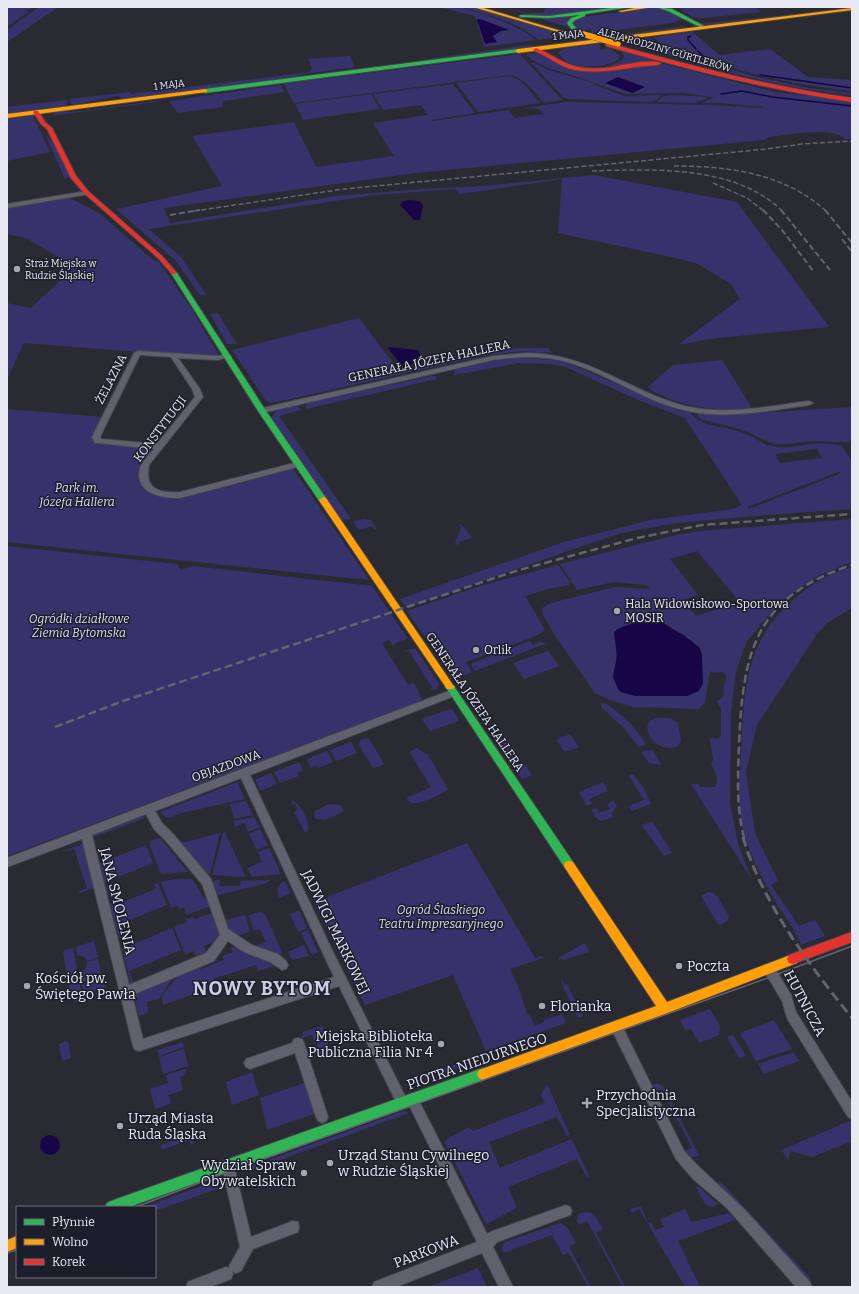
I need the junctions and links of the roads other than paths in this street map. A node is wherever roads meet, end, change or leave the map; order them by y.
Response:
1 (475, 7) edge
2 (488, 7) edge
3 (629, 7) edge
4 (651, 7) edge
5 (658, 7) edge
6 (672, 7) edge
7 (851, 8) edge
8 (521, 16) junction
9 (688, 23) junction
10 (583, 34) junction
11 (608, 45) junction
12 (533, 47) junction
13 (553, 48) junction
14 (681, 65) junction
15 (852, 96) edge
16 (852, 100) edge
17 (41, 112) junction
18 (7, 116) edge
19 (87, 193) junction
20 (7, 206) edge
21 (173, 355) junction
22 (227, 356) junction
23 (809, 403) dead end
24 (262, 411) junction
25 (159, 447) junction
26 (298, 464) junction
27 (454, 693) junction
28 (244, 773) junction
29 (148, 809) junction
30 (86, 833) junction
31 (7, 863) edge
32 (226, 934) junction
33 (852, 937) edge
34 (282, 965) dead end
35 (769, 969) junction
36 (342, 980) junction
37 (126, 992) junction
38 (665, 1009) junction
39 (616, 1026) junction
40 (250, 1063) dead end
41 (407, 1100) junction
42 (852, 1113) edge
43 (322, 1117) dead end
44 (228, 1166) junction
45 (114, 1206) edge
46 (566, 1211) dead end
47 (292, 1227) dead end
48 (247, 1245) junction
49 (484, 1246) junction
50 (192, 1287) edge
51 (379, 1287) edge
52 (506, 1287) edge
53 (805, 1287) edge

1 - 11 street, ALEJA RODZINY GÜRTLERÓW
2 - 8 street, ALEJA RODZINY GÜRTLERÓW
3 - 8 street
4 - 10 street
5 - 9 street
6 - 9 street
7 - 9 street
8 - 10 street, ALEJA RODZINY GÜRTLERÓW
9 - 13 street, 1 MAJA
10 - 15 street, ALEJA RODZINY GÜRTLERÓW, bridge
11 - 13 street
11 - 14 street, ALEJA RODZINY GÜRTLERÓW
12 - 13 street
12 - 13 street, 1 MAJA
12 - 17 street, 1 MAJA
13 - 14 street
14 - 16 street, ALEJA RODZINY GÜRTLERÓW
17 - 18 street, 1 MAJA
17 - 19 street, GENERAŁA JÓZEFA HALLERA
19 - 20 street
19 - 22 street, GENERAŁA JÓZEFA HALLERA
21 - 22 street, ŻELAZNA
21 - 25 street, KONSTYTUCJI
21 - 25 street, ŻELAZNA
22 - 24 street, GENERAŁA JÓZEFA HALLERA
23 - 24 street, GENERAŁA JÓZEFA HALLERA
24 - 26 street, GENERAŁA JÓZEFA HALLERA
25 - 26 street, KONSTYTUCJI
26 - 27 street, GENERAŁA JÓZEFA HALLERA
27 - 28 street, OBJAZDOWA
27 - 38 street, GENERAŁA JÓZEFA HALLERA
28 - 29 street, OBJAZDOWA
28 - 36 street, JADWIGI MARKOWEJ
29 - 30 street, OBJAZDOWA
29 - 32 street
30 - 31 street, OBJAZDOWA
30 - 37 street, JANA SMOLENIA
32 - 34 street
32 - 37 street
33 - 35 street, PIOTRA NIEDURNEGO
35 - 38 street, PIOTRA NIEDURNEGO
35 - 42 street, HUTNICZA
36 - 37 street, JANA SMOLENIA
36 - 41 street, JADWIGI MARKOWEJ
38 - 39 street, PIOTRA NIEDURNEGO
39 - 41 street, PIOTRA NIEDURNEGO
39 - 53 street
40 - 43 street
41 - 44 street, PIOTRA NIEDURNEGO
41 - 49 street, JADWIGI MARKOWEJ
44 - 45 street, PIOTRA NIEDURNEGO
44 - 48 street
46 - 49 street, PARKOWA
47 - 48 street
48 - 50 street
49 - 51 street, PARKOWA
49 - 52 street, JADWIGI MARKOWEJ

